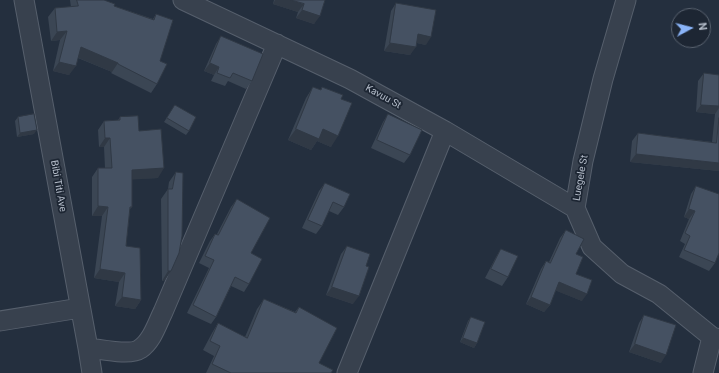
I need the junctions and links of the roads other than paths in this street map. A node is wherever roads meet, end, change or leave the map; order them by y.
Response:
1 (24, 0) edge
2 (183, 0) edge
3 (626, 0) edge
4 (277, 44) junction
5 (445, 132) junction
6 (575, 208) junction
7 (80, 308) junction
8 (0, 320) edge
9 (715, 338) edge
10 (88, 348) junction
11 (92, 373) edge
12 (347, 373) edge
13 (703, 373) edge

1 - 7 street, Bibi Titi Ave
2 - 4 street, Kavuu St
3 - 6 street, Luegele St
4 - 5 street, Kavuu St
4 - 10 street
5 - 6 street, Kavuu St
5 - 12 street
6 - 9 street, Luegele St
7 - 8 street
7 - 10 street, Bibi Titi Ave
9 - 13 street
10 - 11 street, Bibi Titi Ave

